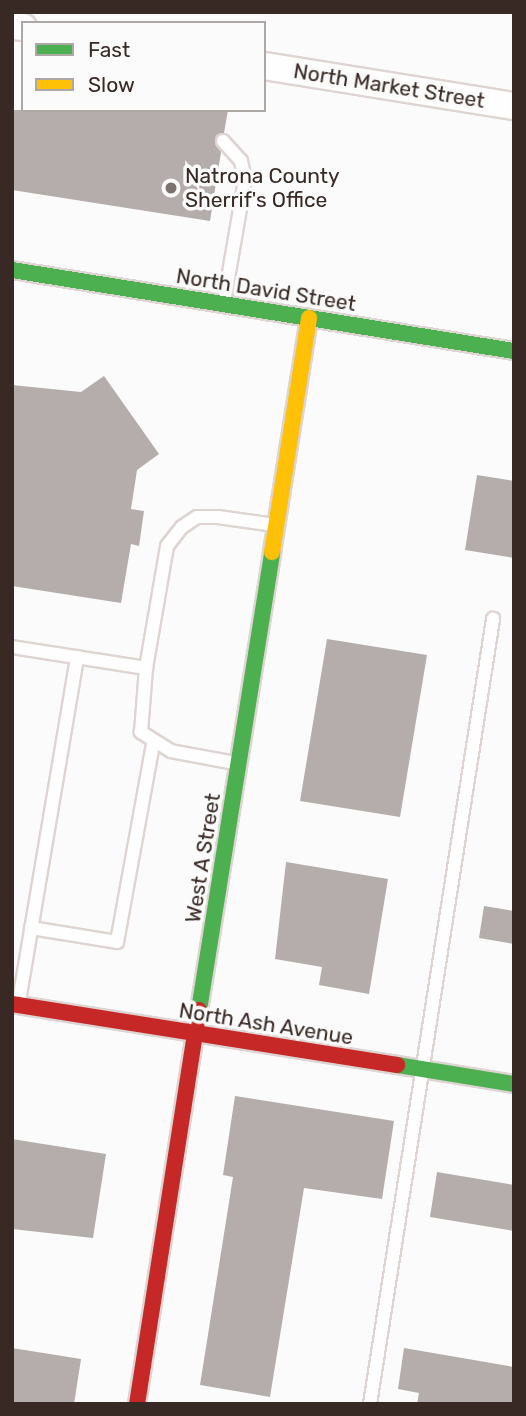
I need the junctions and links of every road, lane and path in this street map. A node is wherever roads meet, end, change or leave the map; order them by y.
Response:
1 (266, 66) edge
2 (514, 106) edge
3 (223, 141) dead end
4 (12, 270) edge
5 (224, 304) junction
6 (309, 318) junction
7 (514, 351) edge
8 (276, 526) junction
9 (493, 619) dead end
10 (12, 647) edge
11 (76, 657) junction
12 (146, 668) junction
13 (153, 744) junction
14 (239, 764) junction
15 (31, 928) junction
16 (15, 1004) edge
17 (196, 1034) junction
18 (424, 1070) junction
19 (514, 1084) edge
20 (137, 1404) edge
21 (370, 1404) edge

1 - 2 street, North Market Street
3 - 5 lane
4 - 5 street, North David Street
5 - 6 street, North David Street
6 - 7 street, North David Street
6 - 8 street, West A Street
8 - 12 lane
8 - 14 street, West A Street
9 - 18 lane
10 - 11 lane
11 - 12 lane
11 - 15 lane
12 - 13 lane
13 - 14 lane
13 - 15 lane
14 - 17 street, West A Street
15 - 16 lane
16 - 17 street, North Ash Avenue
17 - 18 street, North Ash Avenue
17 - 20 street, West A Street
18 - 19 street, North Ash Avenue
18 - 21 lane

